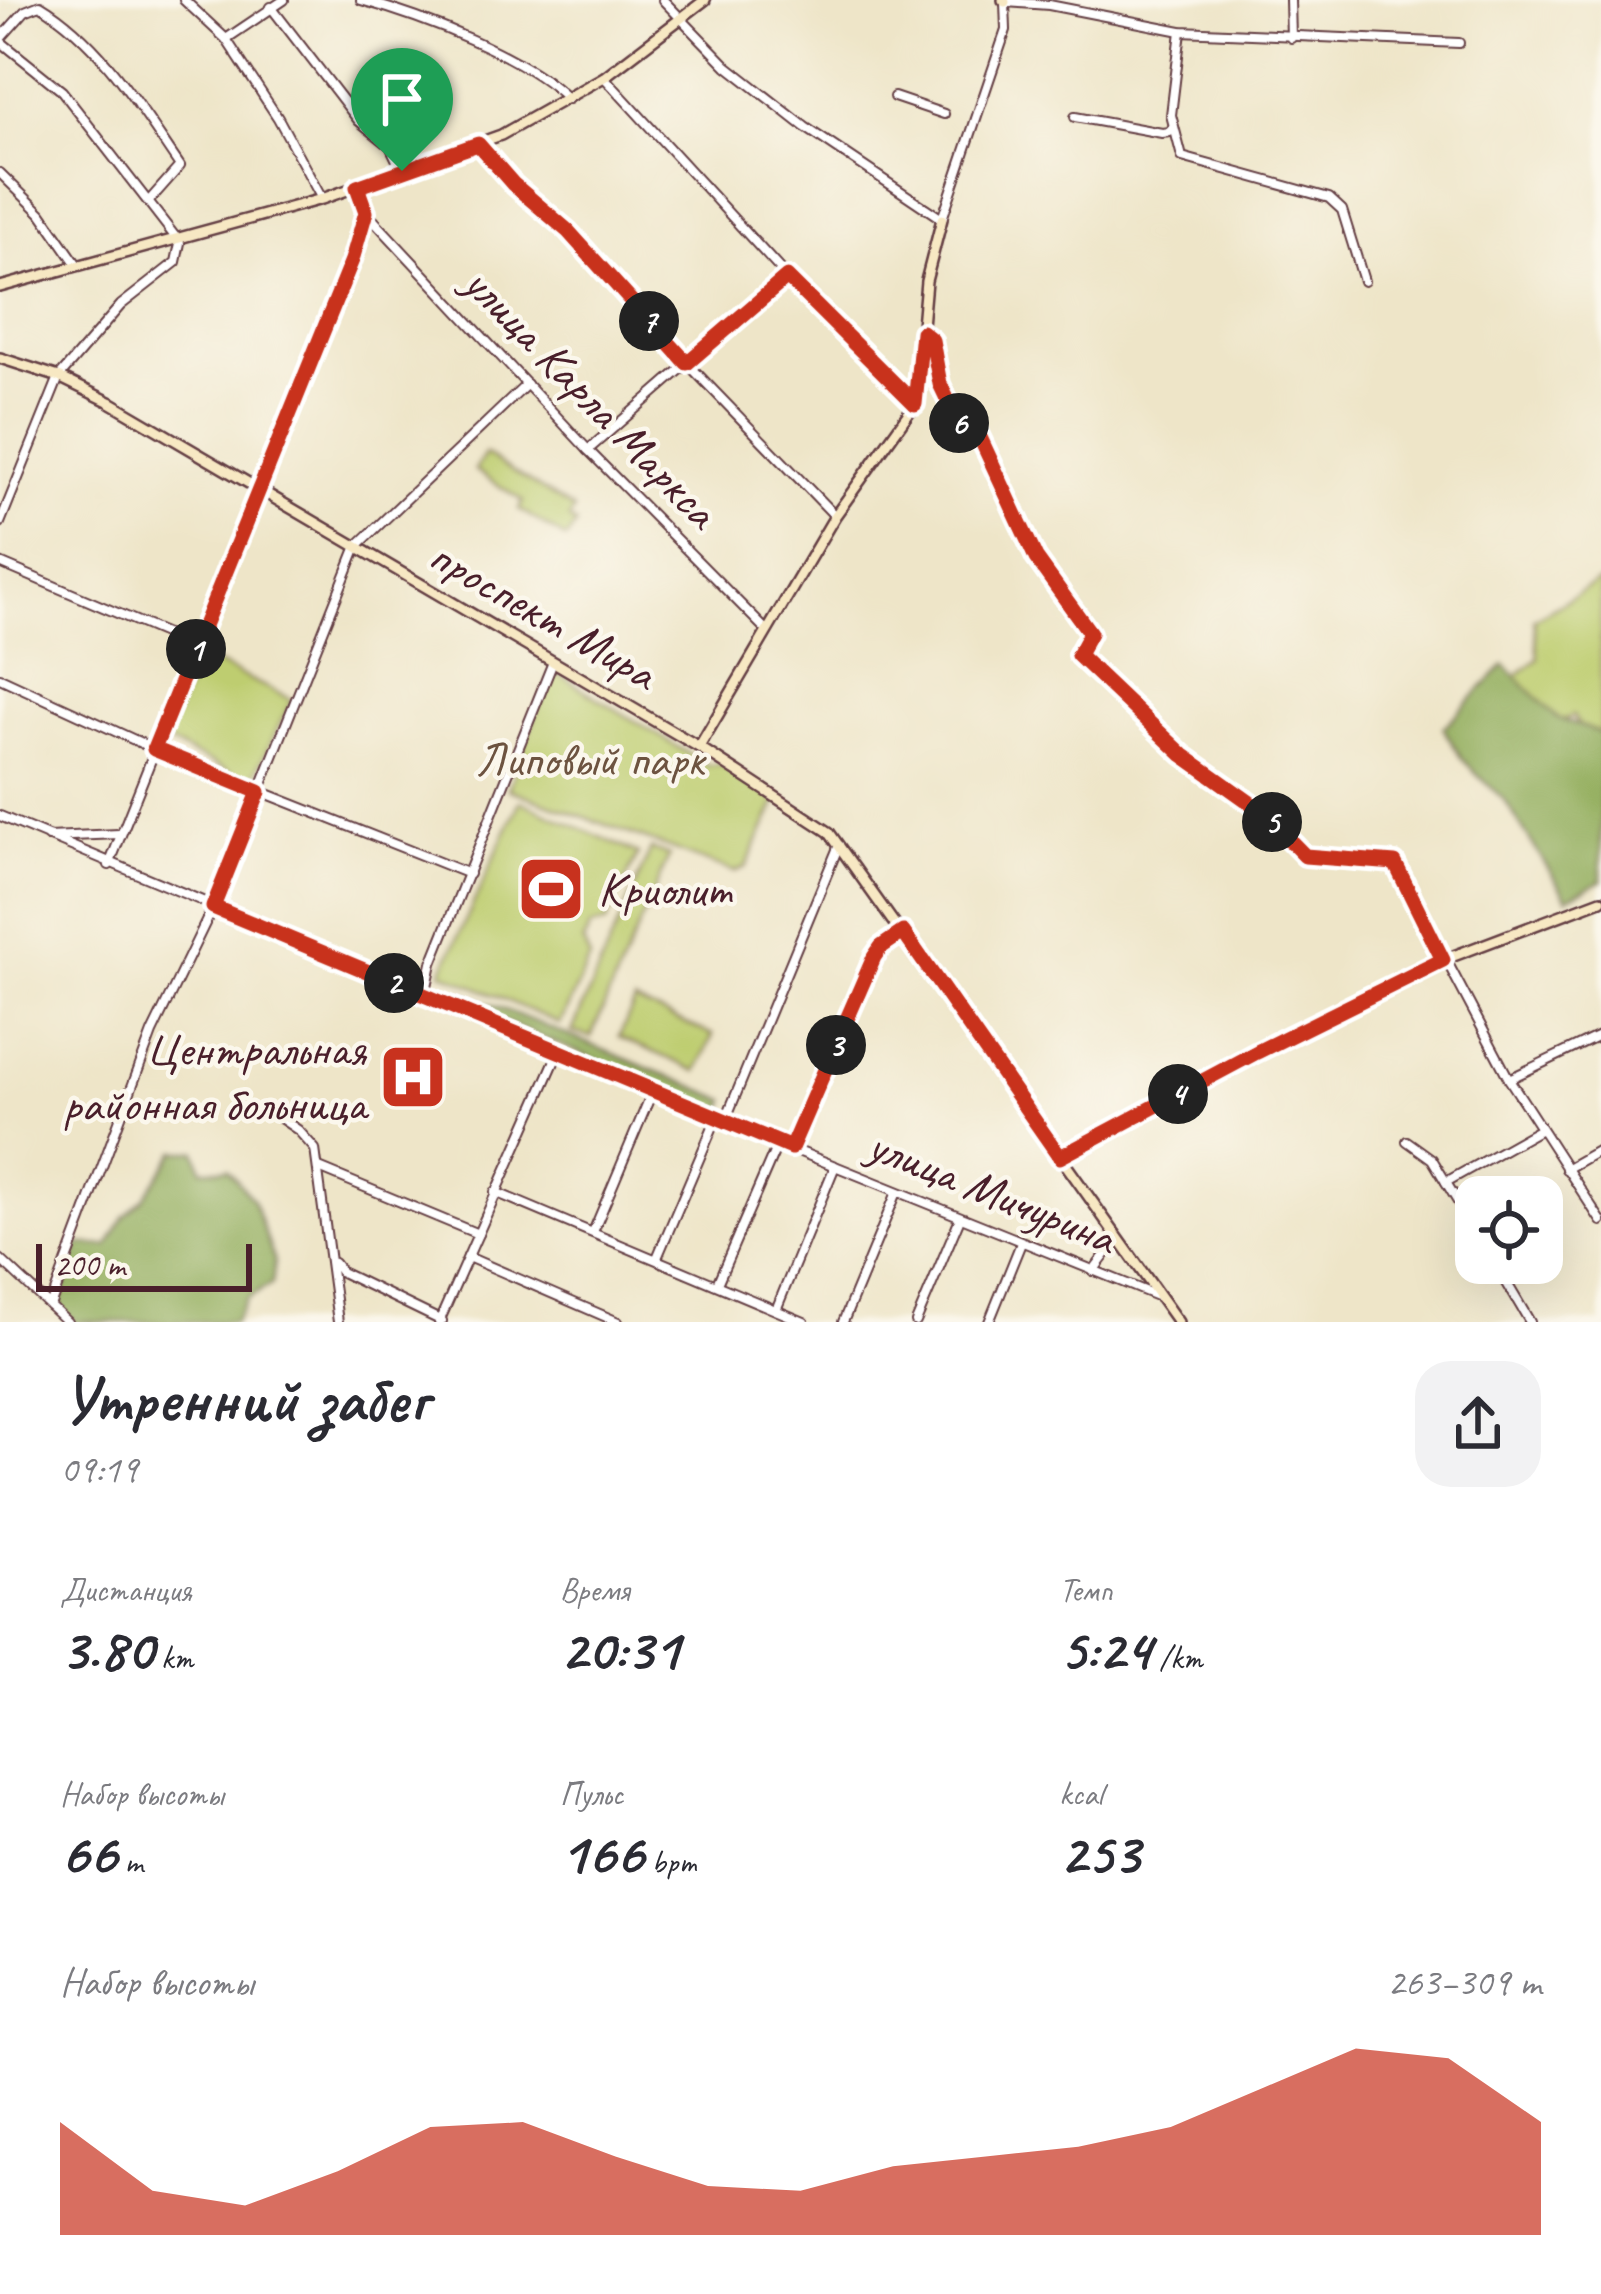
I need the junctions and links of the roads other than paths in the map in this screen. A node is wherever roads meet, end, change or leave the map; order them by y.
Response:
1 (184, 0) edge
2 (284, 0) edge
3 (361, 0) edge
4 (663, 0) edge
5 (705, 0) edge
6 (1072, 0) edge
7 (1290, 0) edge
8 (1004, 1) edge
9 (272, 7) junction
10 (1060, 9) junction
11 (681, 17) junction
12 (1181, 31) junction
13 (1291, 38) junction
14 (226, 39) junction
15 (0, 40) edge
16 (1459, 43) dead end
17 (604, 77) junction
18 (894, 97) dead end
19 (568, 99) junction
20 (944, 114) dead end
21 (1075, 117) dead end
22 (1173, 125) junction
23 (478, 144) junction
24 (402, 171) junction
25 (0, 173) edge
26 (357, 187) junction
27 (322, 200) junction
28 (148, 201) junction
29 (366, 212) junction
30 (942, 219) junction
31 (179, 240) junction
32 (77, 266) junction
33 (787, 277) junction
34 (1364, 281) dead end
35 (0, 287) edge
36 (922, 332) junction
37 (0, 358) edge
38 (687, 363) junction
39 (59, 377) junction
40 (526, 384) junction
41 (915, 404) junction
42 (588, 450) junction
43 (258, 488) junction
44 (835, 516) junction
45 (0, 523) edge
46 (357, 546) junction
47 (0, 563) edge
48 (766, 630) junction
49 (197, 647) junction
50 (553, 662) junction
51 (0, 678) edge
52 (698, 747) junction
53 (154, 749) junction
54 (259, 792) junction
55 (0, 816) edge
56 (118, 834) junction
57 (43, 838) junction
58 (839, 844) junction
59 (110, 865) junction
60 (470, 874) junction
61 (1600, 903) edge
62 (213, 907) junction
63 (903, 932) junction
64 (1443, 960) junction
65 (425, 996) junction
66 (1601, 1035) edge
67 (559, 1051) junction
68 (1509, 1079) junction
69 (653, 1090) junction
70 (267, 1109) dead end
71 (721, 1119) junction
72 (1539, 1130) junction
73 (1407, 1141) dead end
74 (778, 1143) junction
75 (791, 1148) junction
76 (1601, 1149) edge
77 (1060, 1157) junction
78 (835, 1166) junction
79 (319, 1168) junction
80 (1566, 1169) junction
81 (1446, 1182) junction
82 (495, 1192) junction
83 (897, 1192) junction
84 (1455, 1197) edge
85 (960, 1218) junction
86 (1601, 1221) edge
87 (593, 1232) junction
88 (478, 1234) junction
89 (1118, 1238) junction
90 (1021, 1243) junction
91 (468, 1257) junction
92 (657, 1258) junction
93 (0, 1259) edge
94 (332, 1260) junction
95 (1093, 1271) junction
96 (716, 1284) junction
97 (1507, 1284) edge
98 (1160, 1297) junction
99 (50, 1306) junction
100 (776, 1310) junction
101 (67, 1322) edge
102 (338, 1322) edge
103 (440, 1322) edge
104 (618, 1322) edge
105 (804, 1322) edge
106 (843, 1322) edge
107 (916, 1322) edge
108 (989, 1322) edge
109 (1178, 1322) edge
110 (1530, 1322) edge

1 - 14 street
2 - 9 street
3 - 19 street
4 - 11 street
5 - 11 street
6 - 10 street
7 - 13 street
8 - 10 street
8 - 30 street
9 - 14 street
9 - 24 street
10 - 12 street
11 - 17 street
11 - 30 street
12 - 13 street
12 - 22 street
13 - 16 street
14 - 27 street
15 - 28 street
15 - 28 street
17 - 19 street
17 - 33 street
18 - 20 street
19 - 23 street
21 - 22 street
22 - 34 street
23 - 24 street
23 - 38 street
24 - 26 street
25 - 32 street
26 - 27 street
26 - 29 street
27 - 31 street
28 - 31 street
29 - 40 street, улица Карла Маркса
29 - 43 street
30 - 36 street
31 - 32 street
31 - 39 street
32 - 35 street
33 - 38 street
33 - 41 street
36 - 41 street
36 - 64 street
37 - 39 street, проспект Мира
38 - 42 street
38 - 44 street
39 - 43 street, проспект Мира
39 - 45 street
40 - 42 street, улица Карла Маркса
40 - 46 street
41 - 44 street
42 - 48 street, улица Карла Маркса
43 - 46 street, проспект Мира
43 - 49 street
44 - 48 street
46 - 50 street, проспект Мира
46 - 54 street
47 - 49 street
48 - 52 street
49 - 53 street
50 - 52 street, проспект Мира
50 - 60 street
51 - 53 street
52 - 58 street, проспект Мира
53 - 54 street
53 - 56 street
54 - 60 street
54 - 62 street
55 - 57 street, улица Мичурина
56 - 57 street
56 - 59 street
57 - 59 street, улица Мичурина
58 - 63 street, проспект Мира
58 - 71 street
59 - 62 street, улица Мичурина
60 - 65 street
61 - 64 street
62 - 65 street, улица Мичурина
62 - 99 street
63 - 75 street
63 - 77 street, проспект Мира
64 - 68 street
64 - 77 street
65 - 67 street, улица Мичурина
66 - 68 street
67 - 69 street, улица Мичурина
67 - 82 street
68 - 72 street
69 - 71 street, улица Мичурина
69 - 87 street
70 - 79 street
71 - 74 street, улица Мичурина
71 - 92 street
72 - 80 street
72 - 81 street
73 - 81 street
74 - 75 street, улица Мичурина
74 - 96 street
75 - 78 street, улица Мичурина
76 - 80 street
77 - 89 street, проспект Мира
78 - 83 street, улица Мичурина
78 - 100 street
79 - 88 street
79 - 94 street
80 - 86 street
81 - 84 street
82 - 87 street
82 - 88 street
83 - 85 street, улица Мичурина
83 - 106 street
85 - 90 street, улица Мичурина
85 - 107 street
87 - 92 street
88 - 91 street
89 - 95 street
89 - 98 street, проспект Мира
90 - 95 street, улица Мичурина
90 - 108 street
91 - 103 street
91 - 104 street
92 - 96 street
93 - 99 street
94 - 102 street
94 - 103 street
95 - 98 street, улица Мичурина
96 - 100 street
97 - 110 street
98 - 109 street, проспект Мира
99 - 101 street
100 - 105 street

